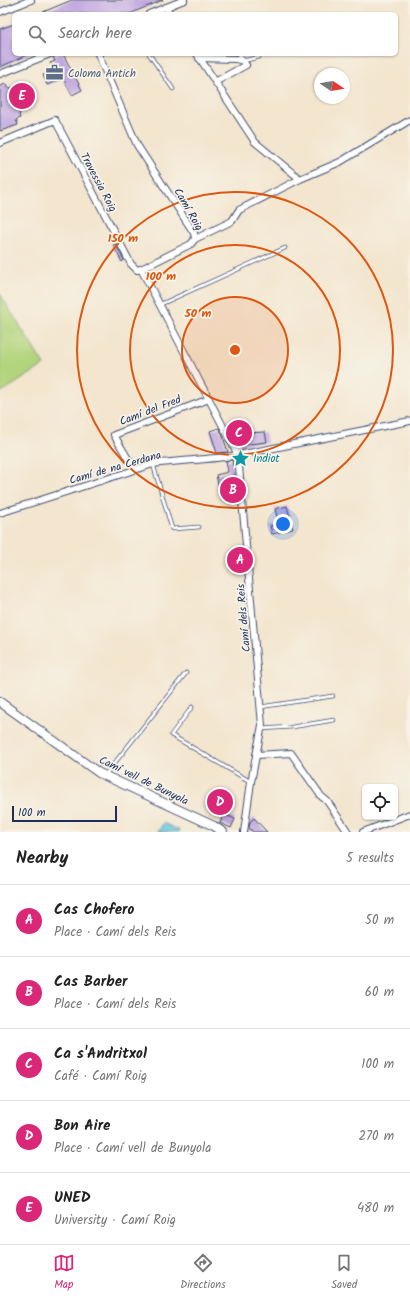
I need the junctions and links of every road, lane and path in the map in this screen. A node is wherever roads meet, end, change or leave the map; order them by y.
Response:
1 (31, 0) edge
2 (184, 0) edge
3 (166, 7) junction
4 (0, 12) edge
5 (154, 12) edge
6 (169, 12) edge
7 (45, 56) edge
8 (99, 56) edge
9 (150, 56) edge
10 (198, 56) edge
11 (240, 56) edge
12 (259, 57) dead end
13 (243, 61) junction
14 (0, 74) edge
15 (215, 82) junction
16 (173, 89) dead end
17 (410, 120) edge
18 (0, 143) edge
19 (300, 179) junction
20 (195, 239) junction
21 (285, 248) dead end
22 (141, 269) junction
23 (160, 305) junction
24 (209, 399) junction
25 (410, 421) edge
26 (238, 455) junction
27 (153, 464) junction
28 (134, 469) junction
29 (0, 513) edge
30 (199, 527) dead end
31 (186, 673) dead end
32 (333, 696) dead end
33 (0, 702) edge
34 (192, 707) dead end
35 (260, 707) junction
36 (334, 720) dead end
37 (261, 729) junction
38 (256, 755) junction
39 (104, 775) junction
40 (251, 782) junction
41 (410, 814) edge
42 (223, 832) edge
43 (244, 832) edge
44 (348, 832) edge
45 (363, 832) edge

1 - 4 street
2 - 3 street
3 - 5 street
3 - 6 street
7 - 14 street
8 - 20 street, Camí Roig
9 - 16 lane
10 - 13 street
10 - 15 street
11 - 13 lane
12 - 13 lane
13 - 15 street
15 - 19 street
17 - 19 street
18 - 22 street, Travessia Roig
19 - 20 street
20 - 22 street, Camí Roig
21 - 23 lane
22 - 23 street
23 - 24 street
24 - 26 street
24 - 28 street, Camí del Fred
25 - 26 street
26 - 27 street, Camí de na Cerdana
26 - 35 street, Camí dels Reis
27 - 28 street, Camí de na Cerdana
27 - 30 lane
28 - 29 street, Camí de na Cerdana
31 - 39 lane
32 - 35 lane
33 - 39 street, Camí vell de Bunyola
34 - 40 lane
35 - 37 street, Camí dels Reis
36 - 37 lane
37 - 38 street, Camí dels Reis
38 - 40 street, Camí dels Reis
38 - 44 street
39 - 42 street, Camí vell de Bunyola
40 - 43 street, Camí dels Reis
41 - 45 street

